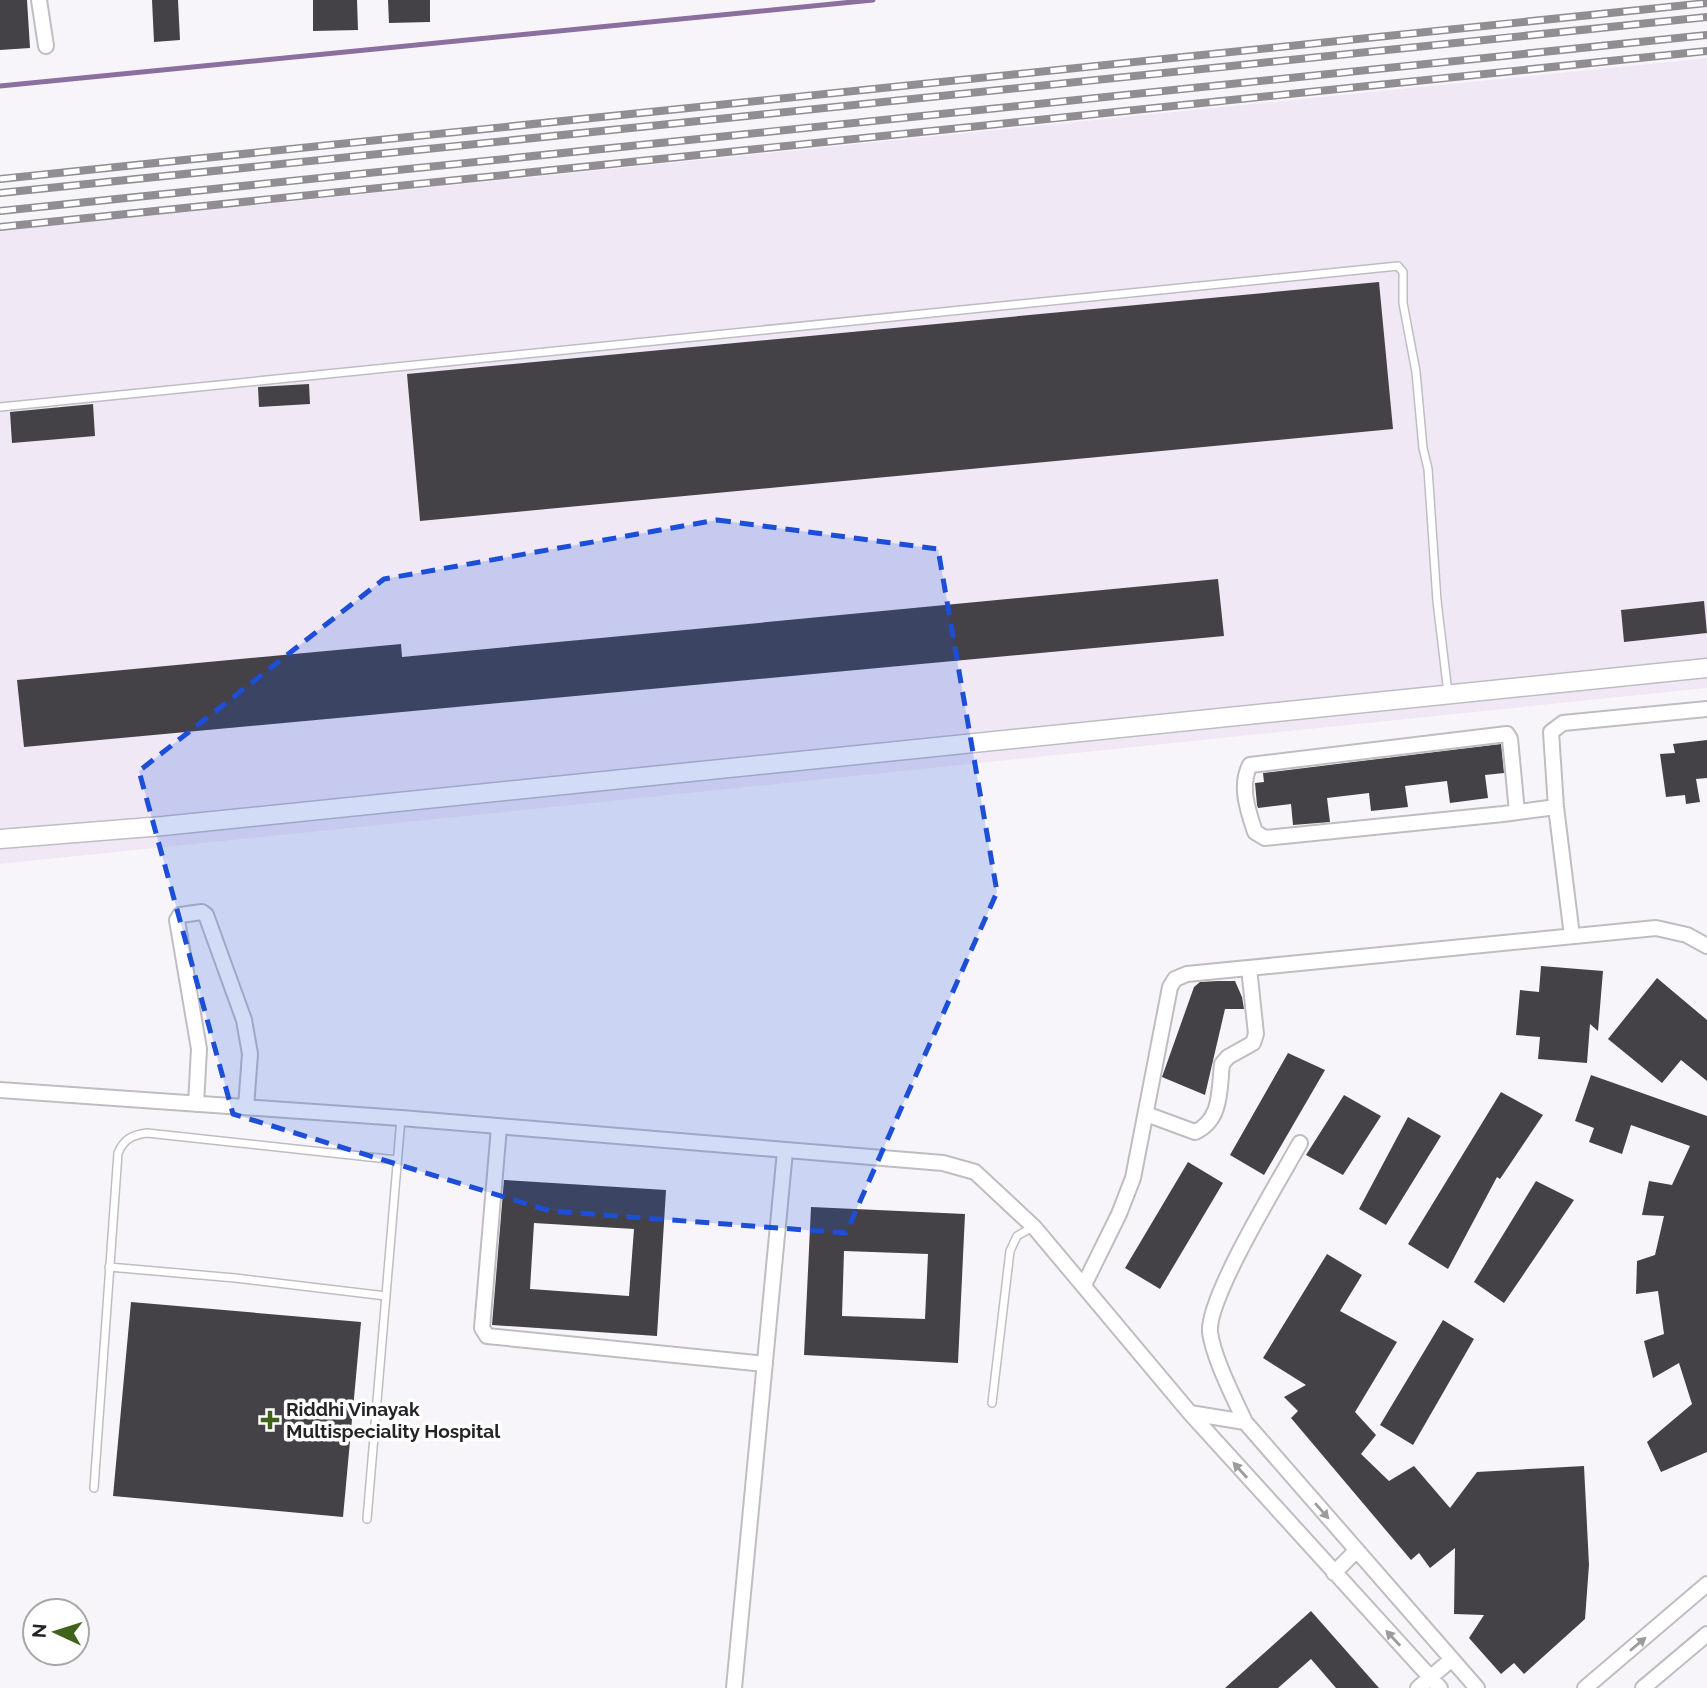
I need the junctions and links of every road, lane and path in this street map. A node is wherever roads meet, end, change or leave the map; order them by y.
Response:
1 (39, 0) edge
2 (46, 46) dead end
3 (0, 407) edge
4 (1707, 668) edge
5 (1448, 694) junction
6 (1707, 709) edge
7 (1556, 807) junction
8 (1517, 812) junction
9 (0, 839) edge
10 (1572, 936) junction
11 (1707, 946) edge
12 (1249, 968) junction
13 (0, 1090) edge
14 (196, 1104) junction
15 (246, 1107) junction
16 (1146, 1114) junction
17 (401, 1118) junction
18 (499, 1126) junction
19 (1300, 1143) dead end
20 (785, 1151) junction
21 (397, 1160) junction
22 (1034, 1227) junction
23 (110, 1267) junction
24 (1084, 1285) junction
25 (386, 1296) junction
26 (765, 1364) junction
27 (992, 1403) dead end
28 (1190, 1413) junction
29 (1245, 1422) junction
30 (94, 1488) dead end
31 (368, 1519) dead end
32 (1357, 1550) junction
33 (1334, 1573) junction
34 (1707, 1584) edge
35 (1707, 1634) edge
36 (1452, 1659) junction
37 (1435, 1683) edge
38 (734, 1688) edge
39 (1418, 1688) edge
40 (1477, 1688) edge
41 (1585, 1688) edge
42 (1643, 1688) edge

1 - 2 street
3 - 5 lane
4 - 5 street
5 - 9 street
6 - 7 street
7 - 8 street
7 - 10 street
8 - 8 street
10 - 11 street
10 - 12 street
12 - 16 street
12 - 16 street
13 - 14 street
14 - 15 street
14 - 15 street
15 - 17 street
16 - 24 street
17 - 18 street
17 - 21 lane
18 - 20 street
18 - 26 street
19 - 29 street
20 - 22 street
20 - 26 street
21 - 23 lane
21 - 25 lane
22 - 24 street
22 - 27 lane
23 - 25 lane
23 - 30 lane
24 - 28 street
25 - 31 lane
26 - 38 street
28 - 29 street
33 -> 28 street
29 -> 32 street
32 - 33 street
32 - 36 street
37 -> 33 street
41 -> 34 street
35 - 42 street
36 - 37 street
36 - 40 street
37 - 39 street

